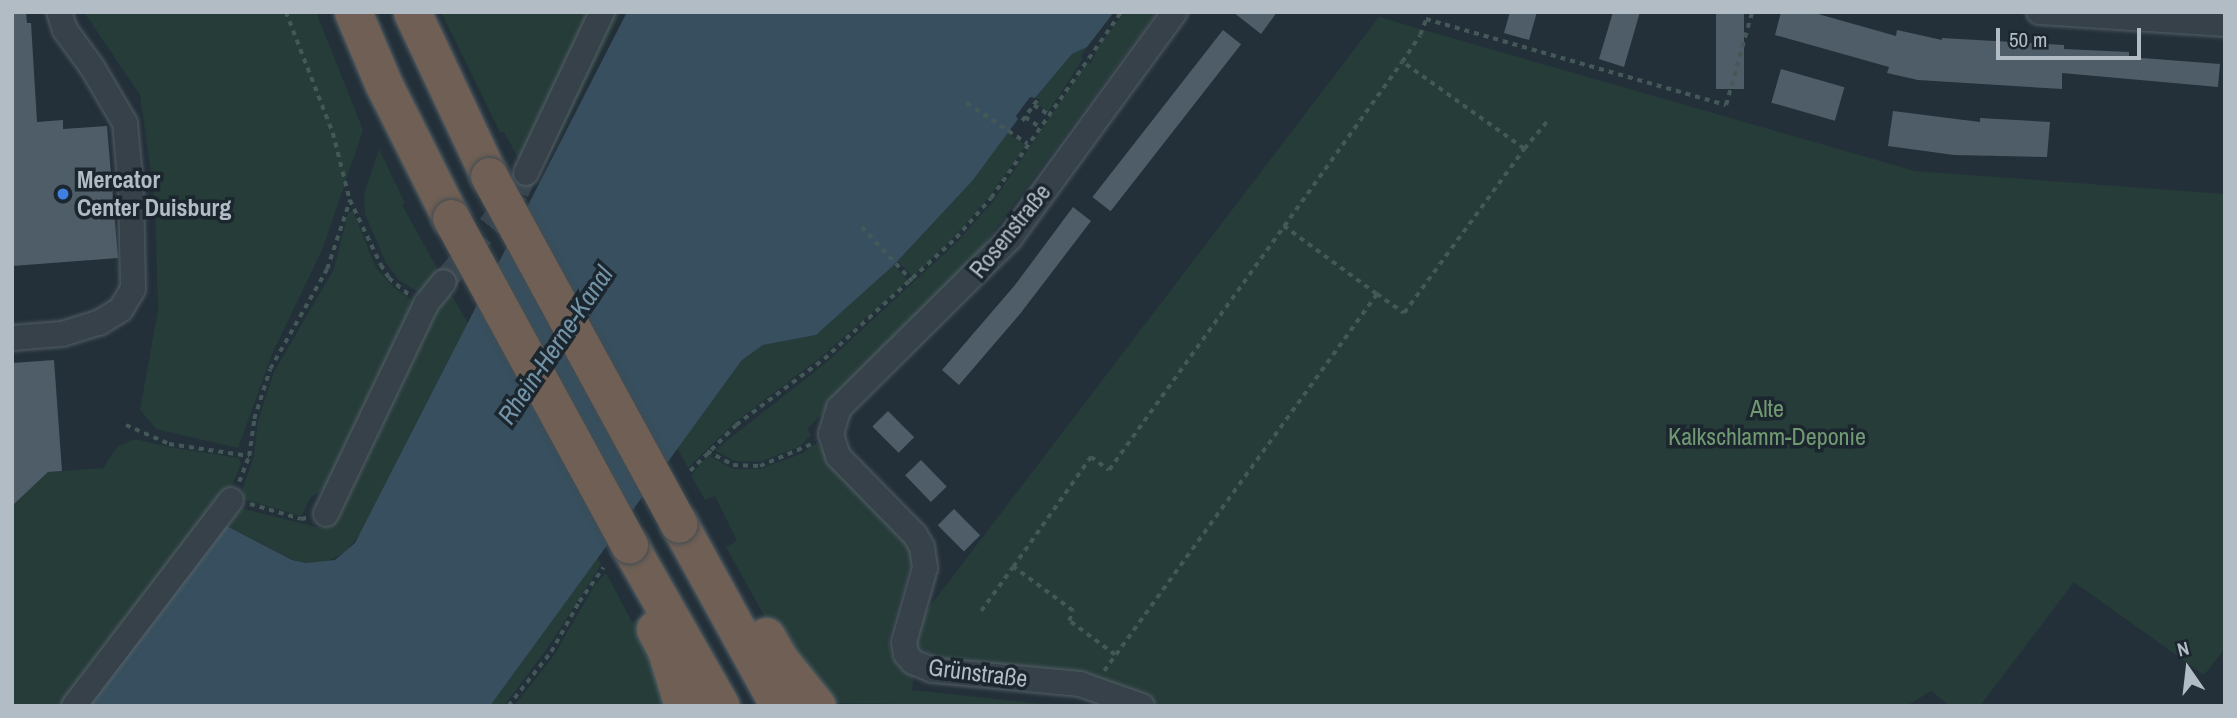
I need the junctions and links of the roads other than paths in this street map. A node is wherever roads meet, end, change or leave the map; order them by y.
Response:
1 (59, 12) edge
2 (353, 12) edge
3 (412, 12) edge
4 (602, 12) edge
5 (1175, 12) edge
6 (2039, 12) edge
7 (2225, 24) edge
8 (526, 173) tunnel mouth
9 (444, 282) tunnel mouth
10 (12, 338) edge
11 (831, 434) joint
12 (231, 500) road end
13 (326, 514) road end
14 (686, 537) junction
15 (616, 556) junction
16 (74, 706) edge
17 (683, 706) edge
18 (721, 706) edge
19 (779, 706) edge
20 (817, 706) edge
21 (1142, 706) edge

1 - 10 street
2 - 15 highway, bridge
3 - 14 highway, bridge
4 - 8 street
5 - 11 street, Rosenstraße
6 - 7 street
9 - 13 street
11 - 21 street, Grünstraße
12 - 16 street
14 - 19 highway
14 - 20 highway
15 - 17 highway
15 - 18 highway

